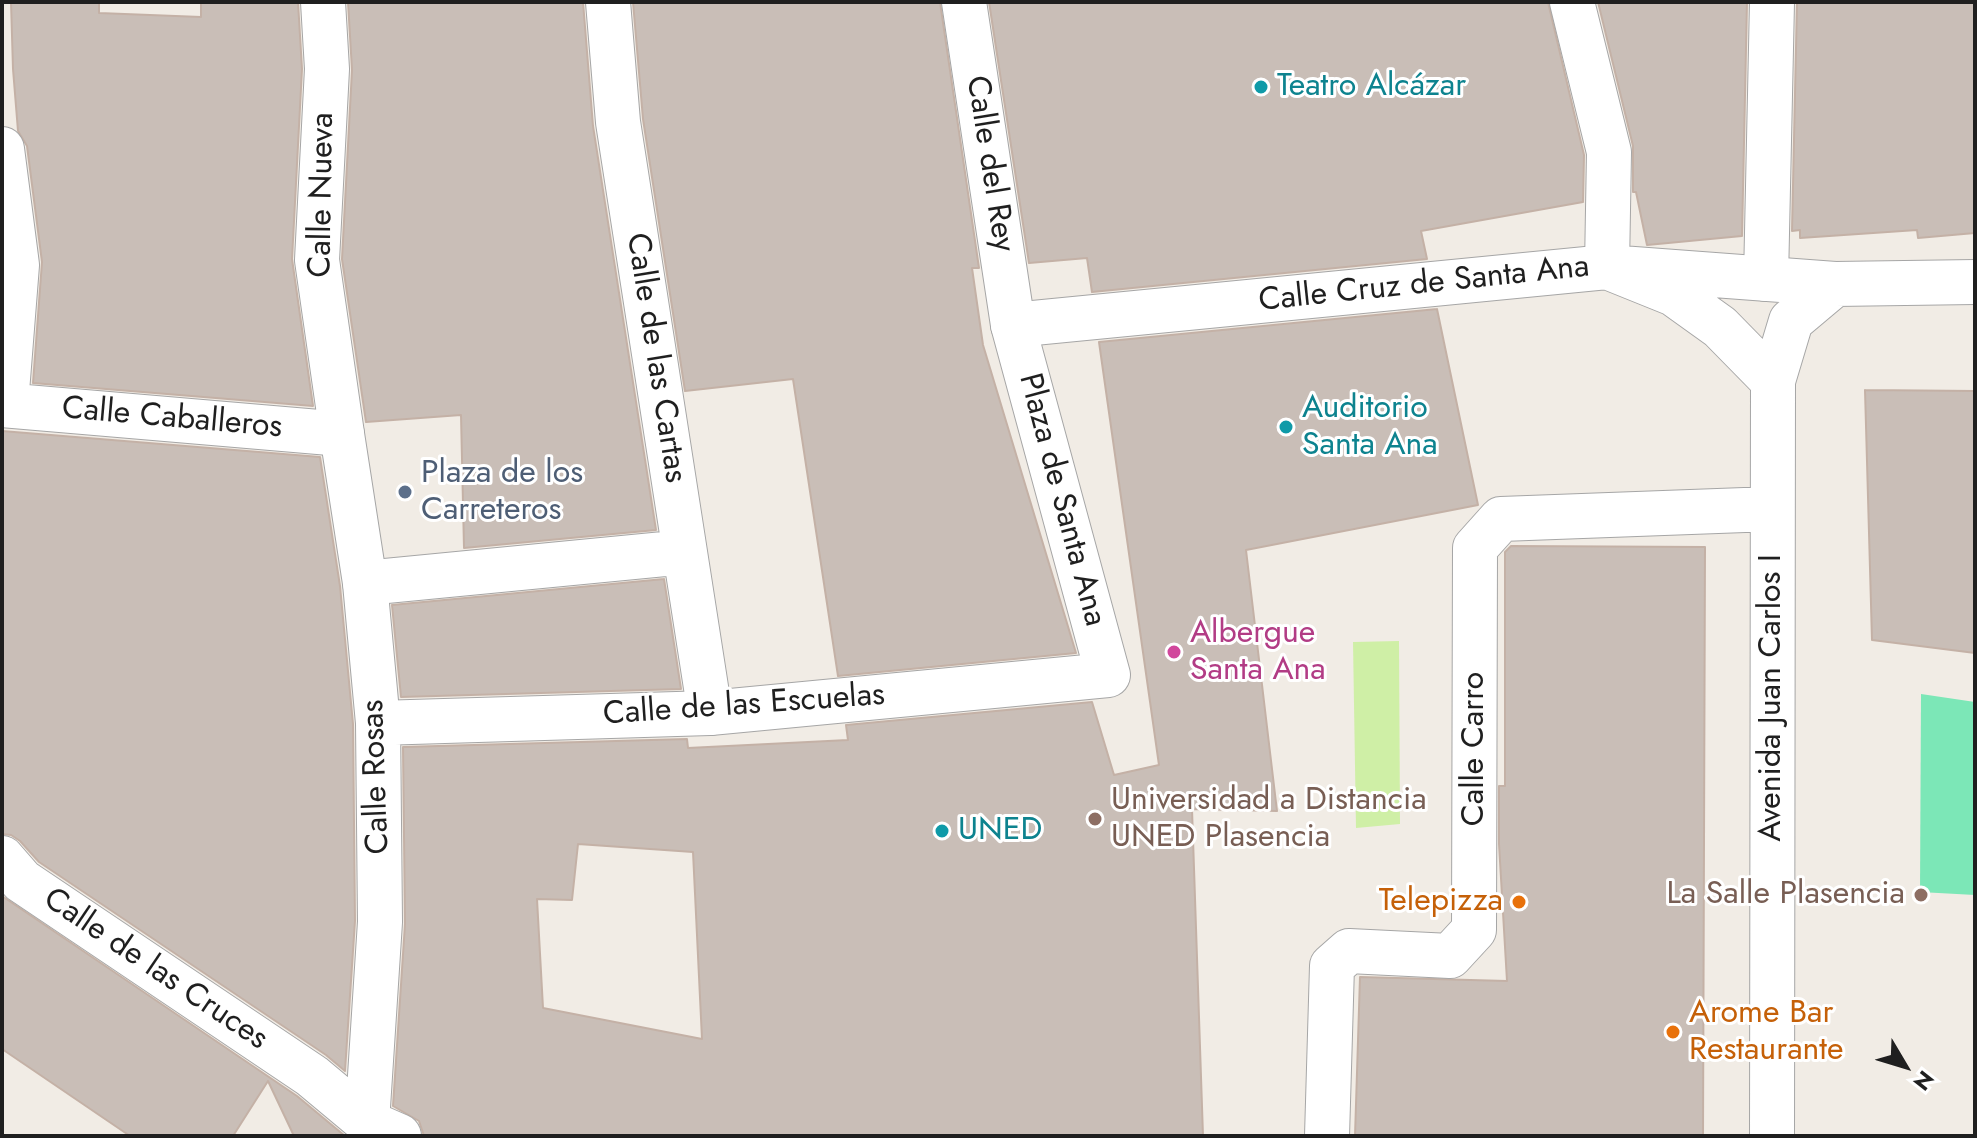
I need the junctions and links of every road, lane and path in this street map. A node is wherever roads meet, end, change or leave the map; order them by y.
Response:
1 (323, 2) edge
2 (608, 2) edge
3 (964, 2) edge
4 (1572, 2) edge
5 (1772, 2) edge
6 (2, 149) edge
7 (1607, 267) junction
8 (1766, 279) junction
9 (1975, 282) edge
10 (1835, 284) junction
11 (1013, 325) junction
12 (1773, 381) junction
13 (4, 404) edge
14 (342, 434) junction
15 (1772, 509) junction
16 (685, 552) junction
17 (365, 583) junction
18 (1108, 675) joint
19 (710, 713) junction
20 (378, 723) junction
21 (2, 858) edge
22 (383, 1129) edge
23 (1327, 1136) edge
24 (1772, 1136) edge

1 - 14 street, Calle Nueva
2 - 16 street, Calle de las Cartas
3 - 11 street, Calle del Rey
4 - 7 street
5 - 8 street
6 - 13 street
7 - 8 street, Calle Cruz de Santa Ana
7 - 11 street, Calle Cruz de Santa Ana
7 - 12 street
8 - 10 street, Calle Cruz de Santa Ana
8 - 12 street
9 - 10 street, Calle Cruz de Santa Ana
10 - 12 street, Avenida Juan Carlos I
11 - 18 street, Plaza de Santa Ana
12 - 15 street, Avenida Juan Carlos I
13 - 14 street, Calle Caballeros
14 - 17 street, Calle Rosas
15 - 23 street, Calle Carro
15 - 24 street, Avenida Juan Carlos I
16 - 17 street
16 - 19 street, Calle de las Cartas
17 - 20 street, Calle Rosas
18 - 19 street, Calle de las Escuelas
19 - 20 street, Calle de las Escuelas
20 - 22 street, Calle Rosas
21 - 22 street, Calle de las Cruces

